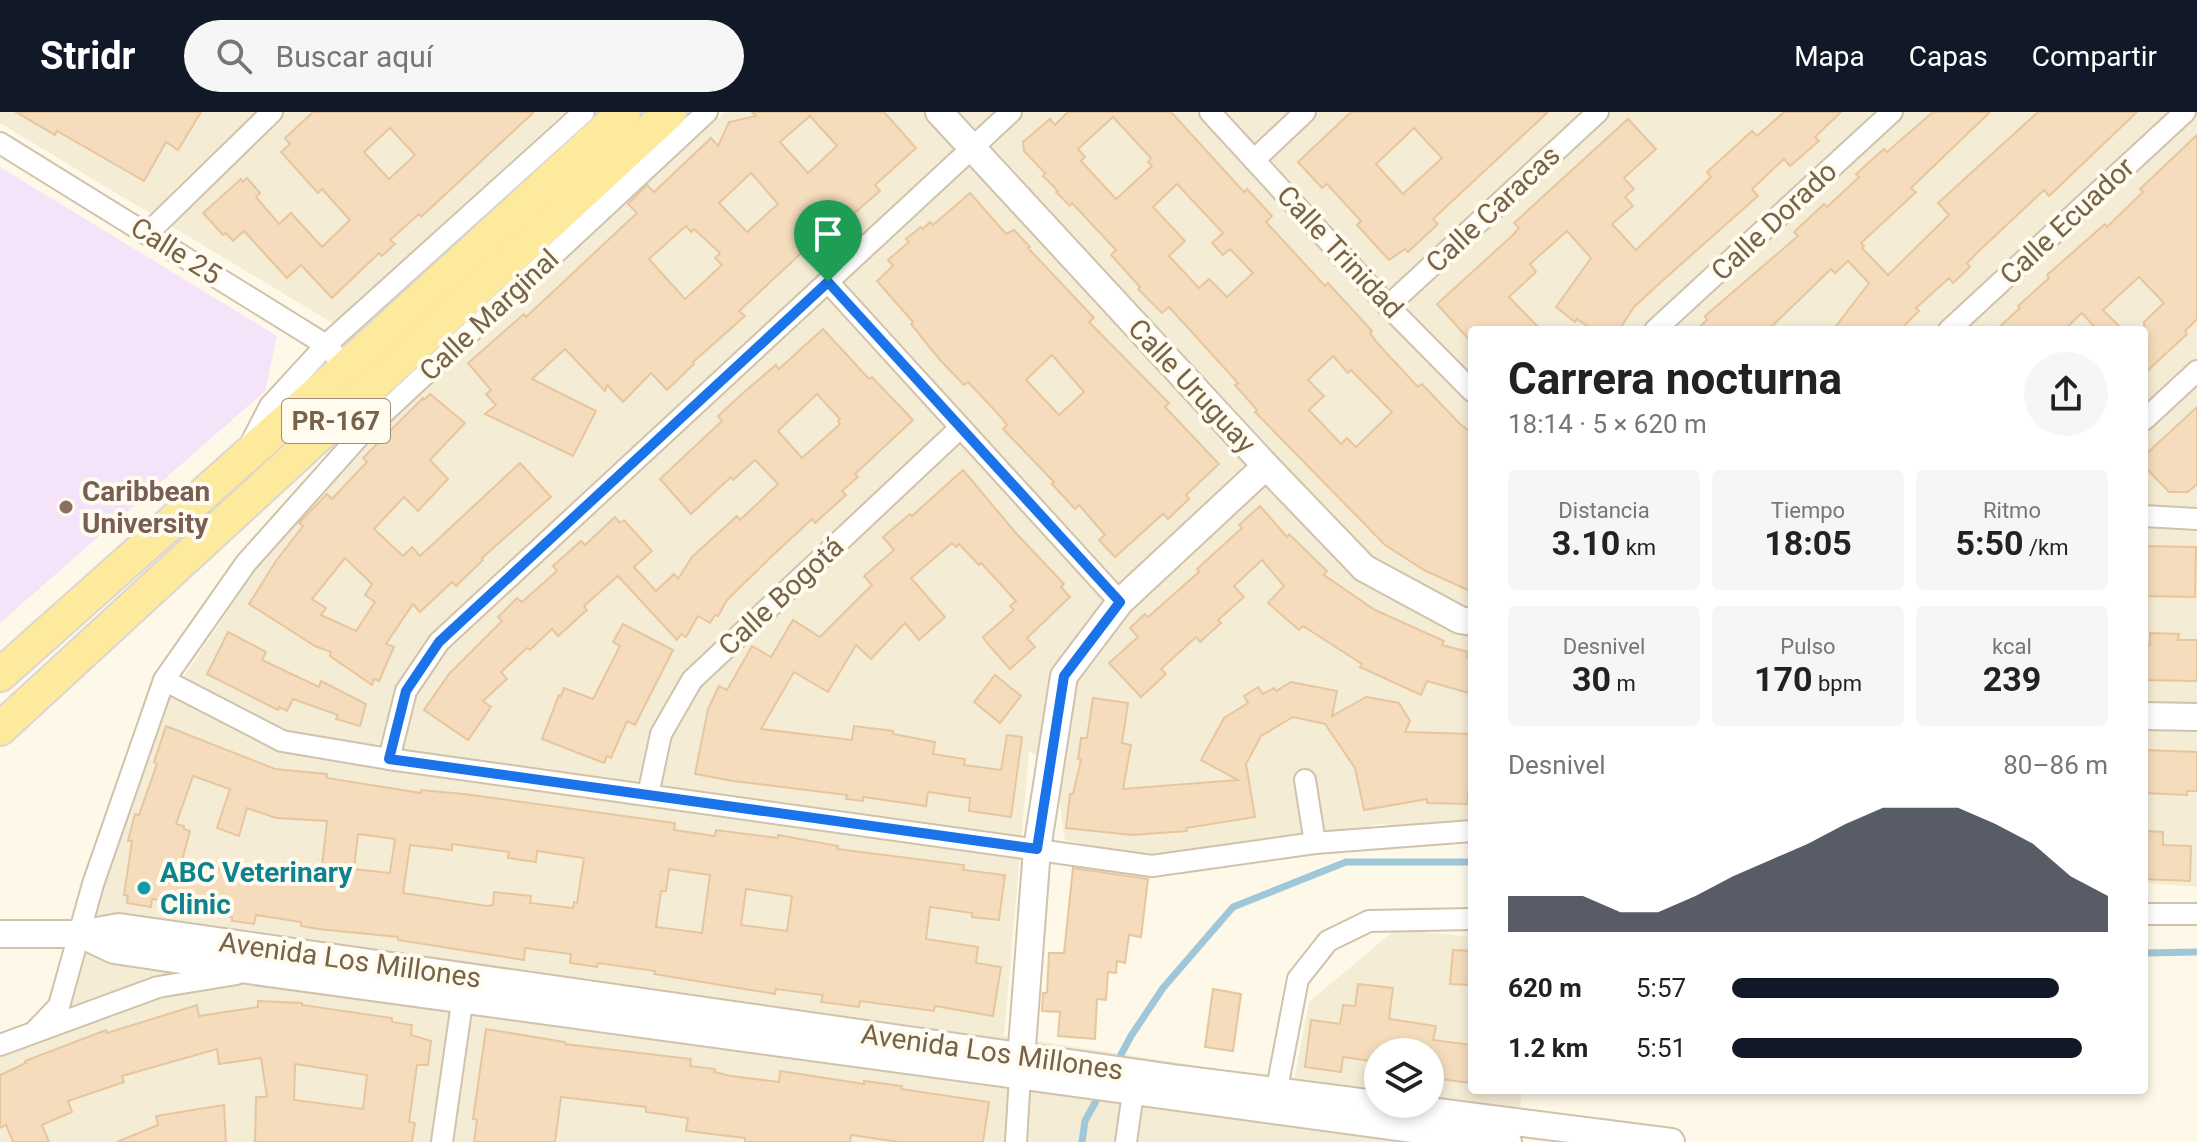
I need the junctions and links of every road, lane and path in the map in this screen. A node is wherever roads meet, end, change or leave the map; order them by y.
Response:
1 (272, 112) edge
2 (584, 112) edge
3 (624, 112) edge
4 (670, 112) edge
5 (707, 112) edge
6 (939, 112) edge
7 (1011, 112) edge
8 (1210, 112) edge
9 (1305, 112) edge
10 (1598, 112) edge
11 (1892, 112) edge
12 (2185, 112) edge
13 (0, 143) edge
14 (973, 148) junction
15 (1254, 160) junction
16 (148, 233) junction
17 (828, 282) junction
18 (1388, 306) junction
19 (1659, 326) edge
20 (1953, 326) edge
21 (336, 356) junction
22 (2197, 371) edge
23 (1468, 387) edge
24 (2148, 416) edge
25 (960, 428) junction
26 (1266, 466) junction
27 (2148, 516) edge
28 (2197, 519) edge
29 (1120, 602) junction
30 (1468, 621) edge
31 (0, 675) edge
32 (164, 680) junction
33 (2148, 716) edge
34 (2197, 717) edge
35 (0, 729) edge
36 (389, 759) junction
37 (1305, 780) dead end
38 (648, 795) junction
39 (1468, 831) edge
40 (1315, 843) junction
41 (1037, 849) junction
42 (2148, 914) edge
43 (2197, 914) edge
44 (1468, 919) edge
45 (0, 934) edge
46 (80, 934) junction
47 (254, 971) junction
48 (464, 988) junction
49 (36, 1030) junction
50 (0, 1045) edge
51 (1020, 1066) junction
52 (1135, 1082) junction
53 (1274, 1102) junction
54 (442, 1142) edge
55 (1016, 1142) edge
56 (1126, 1142) edge
57 (1508, 1142) edge
58 (1671, 1142) edge

1 - 16 street
2 - 21 street
3 - 21 main road, PR-167
4 - 35 main road, PR-167
5 - 32 street, Calle Marginal
6 - 14 street, Calle Uruguay
7 - 14 street
8 - 15 street, Calle Trinidad
9 - 15 street
10 - 18 street, Calle Caracas
11 - 19 street, Calle Dorado
12 - 20 street, Calle Ecuador
13 - 16 street, Calle 25
14 - 17 street
14 - 26 street, Calle Uruguay
15 - 18 street, Calle Trinidad
16 - 21 street, Calle 25
17 - 25 street
17 - 36 street
18 - 23 street, Calle Trinidad
21 - 31 main road, PR-167
22 - 24 street
25 - 29 street
25 - 38 street, Calle Bogotá
26 - 29 street
26 - 30 street, Calle Uruguay
27 - 28 street
29 - 41 street
32 - 36 street
32 - 46 street, Calle Marginal
33 - 34 street
36 - 38 street
37 - 40 street
38 - 41 street
39 - 40 street
40 - 41 street
41 - 51 street
42 - 43 street
44 - 53 street
45 - 46 street
46 - 47 street, Avenida Los Millones
46 - 48 street, Avenida Los Millones
46 - 49 street, Calle Marginal
47 - 48 street, Avenida Los Millones
47 - 49 street
48 - 51 street, Avenida Los Millones
48 - 54 street
49 - 50 street
51 - 52 street, Avenida Los Millones
51 - 55 street
52 - 53 street, Avenida Los Millones
52 - 56 street
53 - 57 street, Avenida Los Millones
53 - 58 street, Avenida Los Millones

